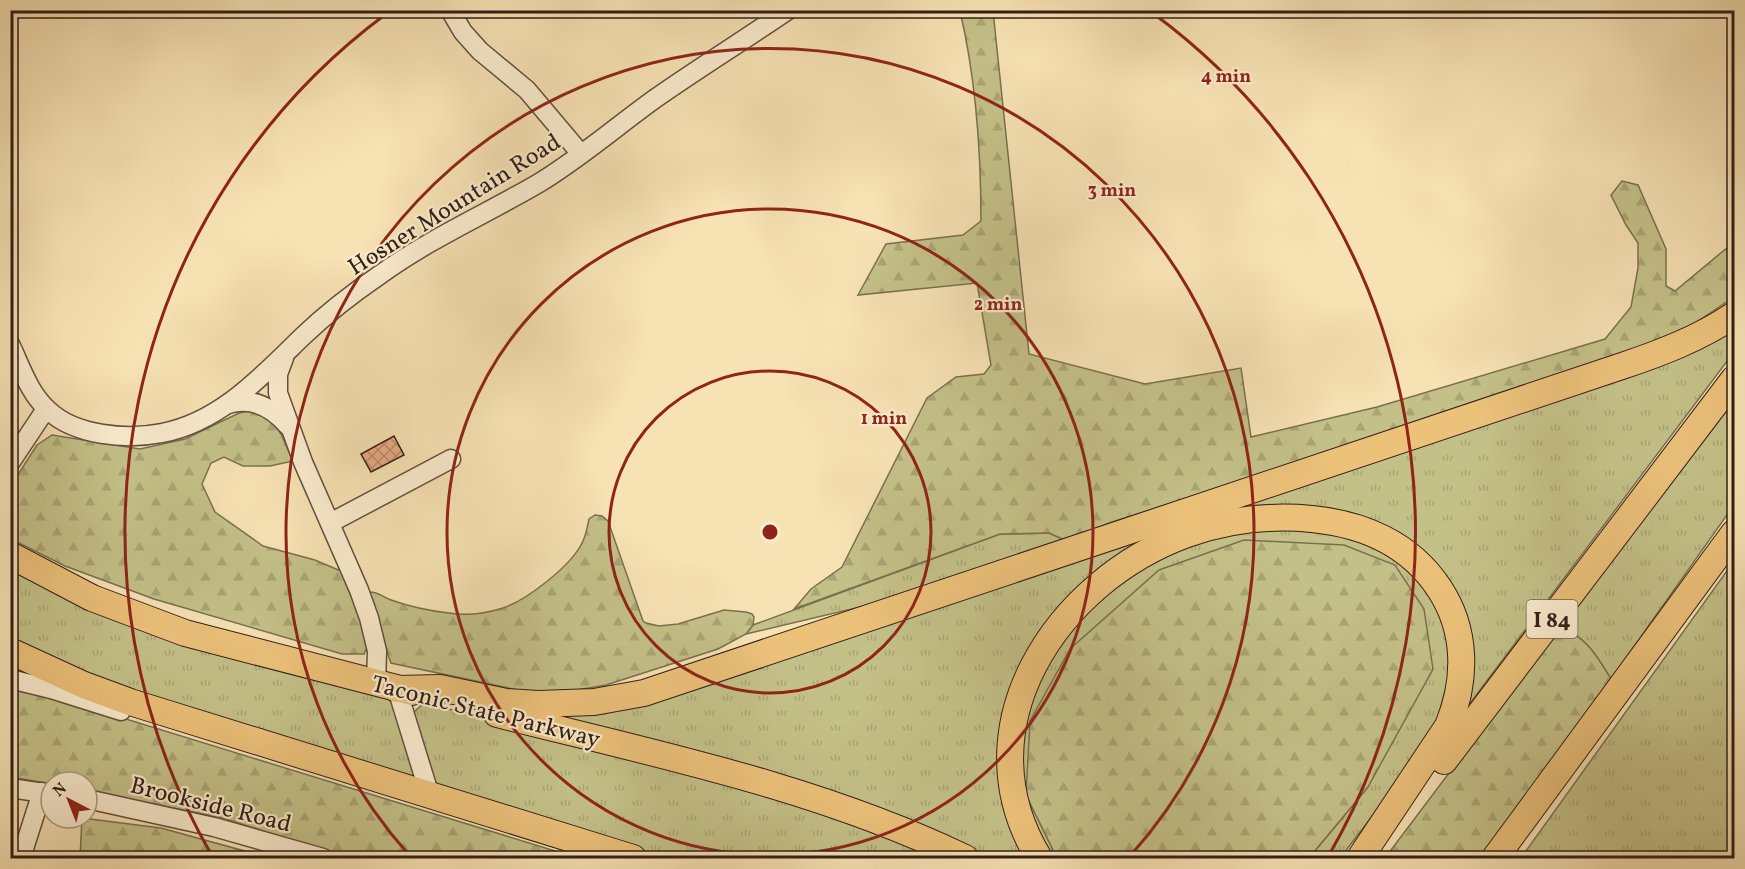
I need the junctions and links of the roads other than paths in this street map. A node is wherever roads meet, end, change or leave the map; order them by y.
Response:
1 (450, 10) edge
2 (788, 10) edge
3 (581, 154) junction
4 (1734, 315) edge
5 (10, 344) edge
6 (286, 354) junction
7 (1734, 379) edge
8 (226, 405) junction
9 (46, 409) junction
10 (291, 430) junction
11 (451, 459) dead end
12 (10, 463) edge
13 (330, 523) junction
14 (1734, 533) edge
15 (10, 555) edge
16 (10, 651) edge
17 (10, 679) edge
18 (386, 686) junction
19 (212, 728) junction
20 (10, 788) edge
21 (39, 792) edge
22 (430, 796) junction
23 (99, 803) edge
24 (39, 813) edge
25 (21, 858) edge
26 (323, 858) edge
27 (591, 858) edge
28 (633, 858) edge
29 (965, 858) edge
30 (1039, 858) edge
31 (1360, 858) edge
32 (1369, 858) edge
33 (1495, 858) edge

1 - 3 street
2 - 3 street, Hosner Mountain Road
3 - 6 street, Hosner Mountain Road
4 - 18 highway
5 - 9 street, Hosner Mountain Road
6 - 8 street, Hosner Mountain Road
6 - 10 street
7 - 32 highway, I 84
8 - 9 street, Hosner Mountain Road
8 - 10 street
9 - 12 street
10 - 13 street
11 - 13 street
13 - 18 street
14 - 33 highway
15 - 18 highway, Taconic State Parkway
16 - 19 highway
17 - 19 street
18 - 22 street
18 - 29 highway, Taconic State Parkway
19 - 22 highway
20 - 21 street
22 - 27 highway
22 - 28 highway
23 - 26 street, Brookside Road
24 - 25 street
30 - 31 highway

